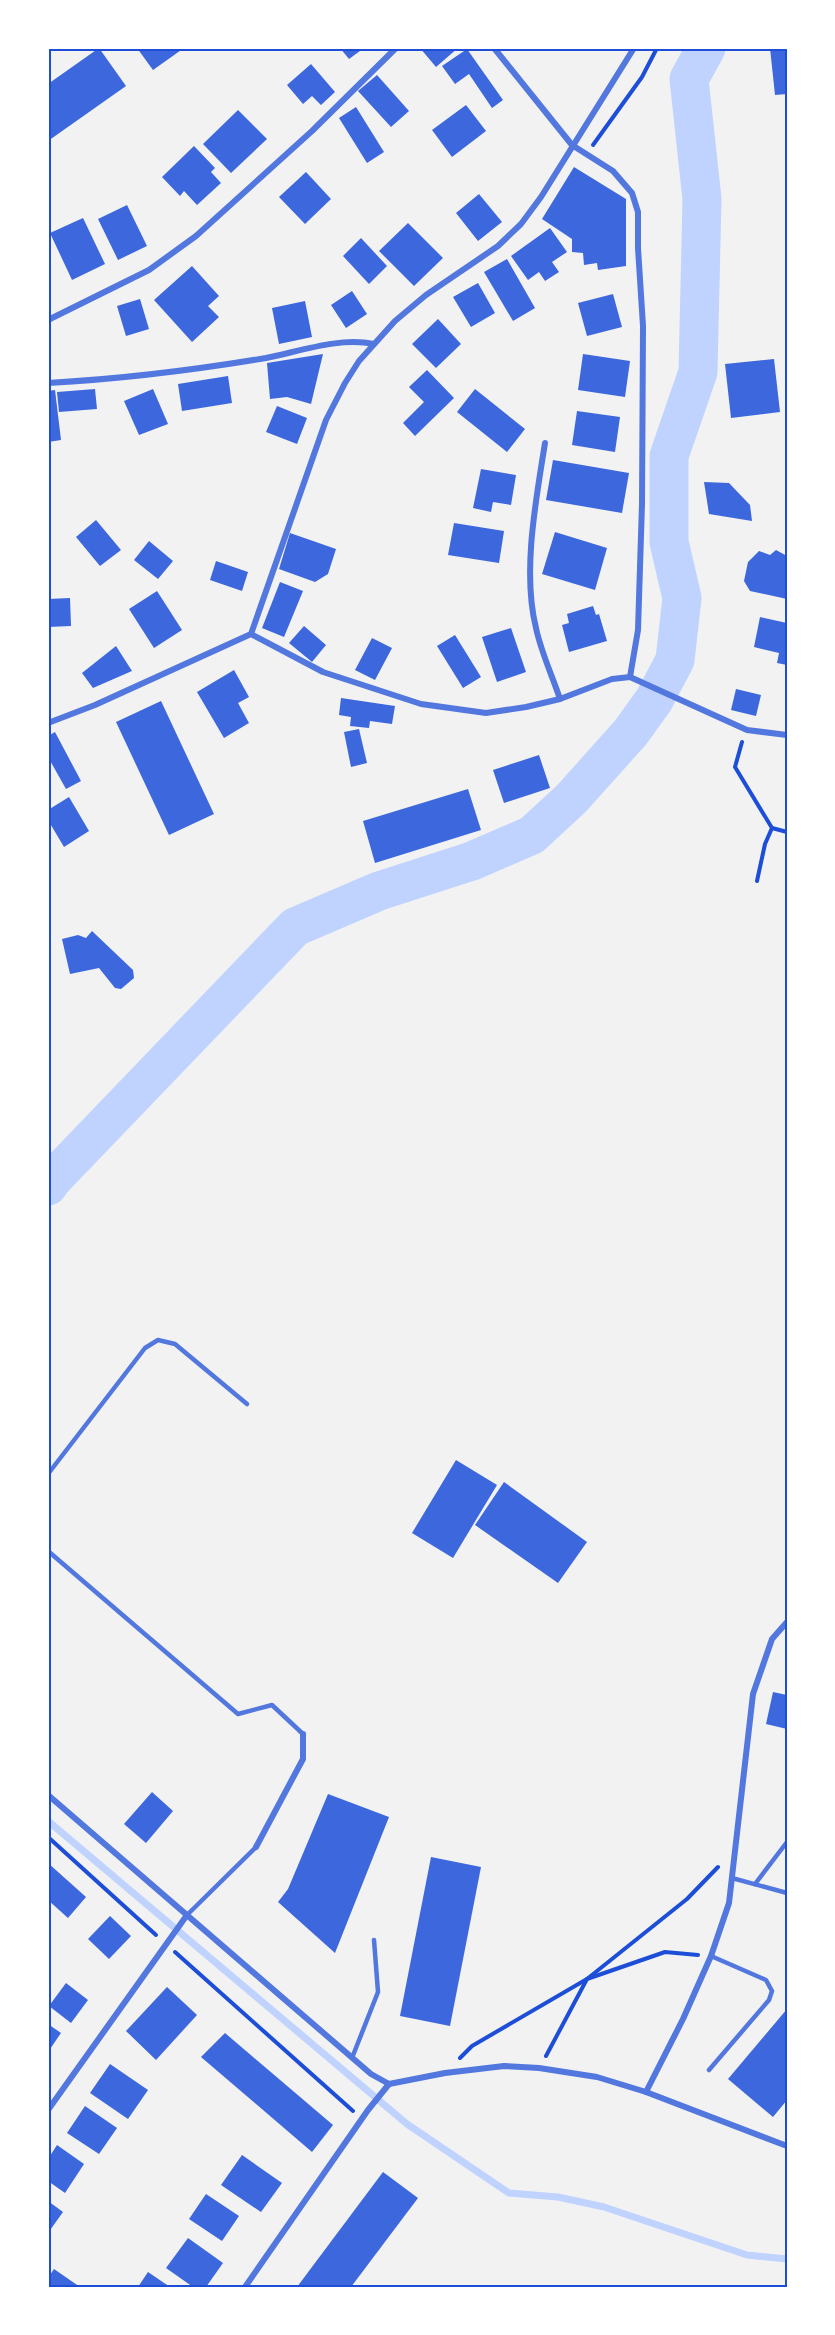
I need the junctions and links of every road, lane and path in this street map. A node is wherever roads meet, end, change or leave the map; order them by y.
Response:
1 (396, 48) edge
2 (494, 48) edge
3 (634, 48) edge
4 (657, 48) edge
5 (572, 144) junction
6 (587, 154) junction
7 (48, 320) edge
8 (374, 344) junction
9 (48, 383) edge
10 (545, 443) dead end
11 (251, 634) junction
12 (630, 677) junction
13 (560, 699) junction
14 (48, 723) edge
15 (747, 729) junction
16 (787, 735) edge
17 (772, 828) junction
18 (787, 832) edge
19 (757, 881) dead end
20 (247, 1404) dead end
21 (48, 1474) edge
22 (48, 1551) edge
23 (787, 1622) edge
24 (303, 1734) joint
25 (48, 1795) edge
26 (48, 1837) edge
27 (787, 1842) edge
28 (256, 1847) joint
29 (736, 1849) junction
30 (732, 1878) junction
31 (755, 1884) junction
32 (787, 1893) edge
33 (187, 1915) junction
34 (374, 1940) dead end
35 (166, 1944) junction
36 (711, 1956) junction
37 (587, 1979) junction
38 (352, 2058) junction
39 (539, 2068) junction
40 (709, 2070) dead end
41 (445, 2073) junction
42 (389, 2084) junction
43 (646, 2092) junction
44 (48, 2110) edge
45 (362, 2119) junction
46 (787, 2146) edge
47 (245, 2287) edge

1 - 7 street
2 - 5 street
3 - 5 street
4 - 6 path
5 - 6 street
5 - 8 street
6 - 12 street
8 - 9 street
8 - 11 street
10 - 13 street
11 - 13 street
11 - 14 street
12 - 13 street
12 - 15 street
15 - 16 street
15 - 17 path
17 - 18 path
17 - 19 path
20 - 21 lane
22 - 24 lane
23 - 29 street
24 - 28 street
25 - 33 street
26 - 35 path
27 - 31 lane
28 - 33 lane
29 - 30 street
29 - 37 path
30 - 31 lane
30 - 36 street
31 - 32 lane
33 - 35 street
33 - 38 street
34 - 38 lane
35 - 44 street
35 - 45 path
36 - 37 path
36 - 40 lane
36 - 43 street
37 - 39 path
37 - 41 path
38 - 42 street
39 - 41 street
39 - 43 street
41 - 42 street
42 - 45 street
43 - 46 street
45 - 47 street

